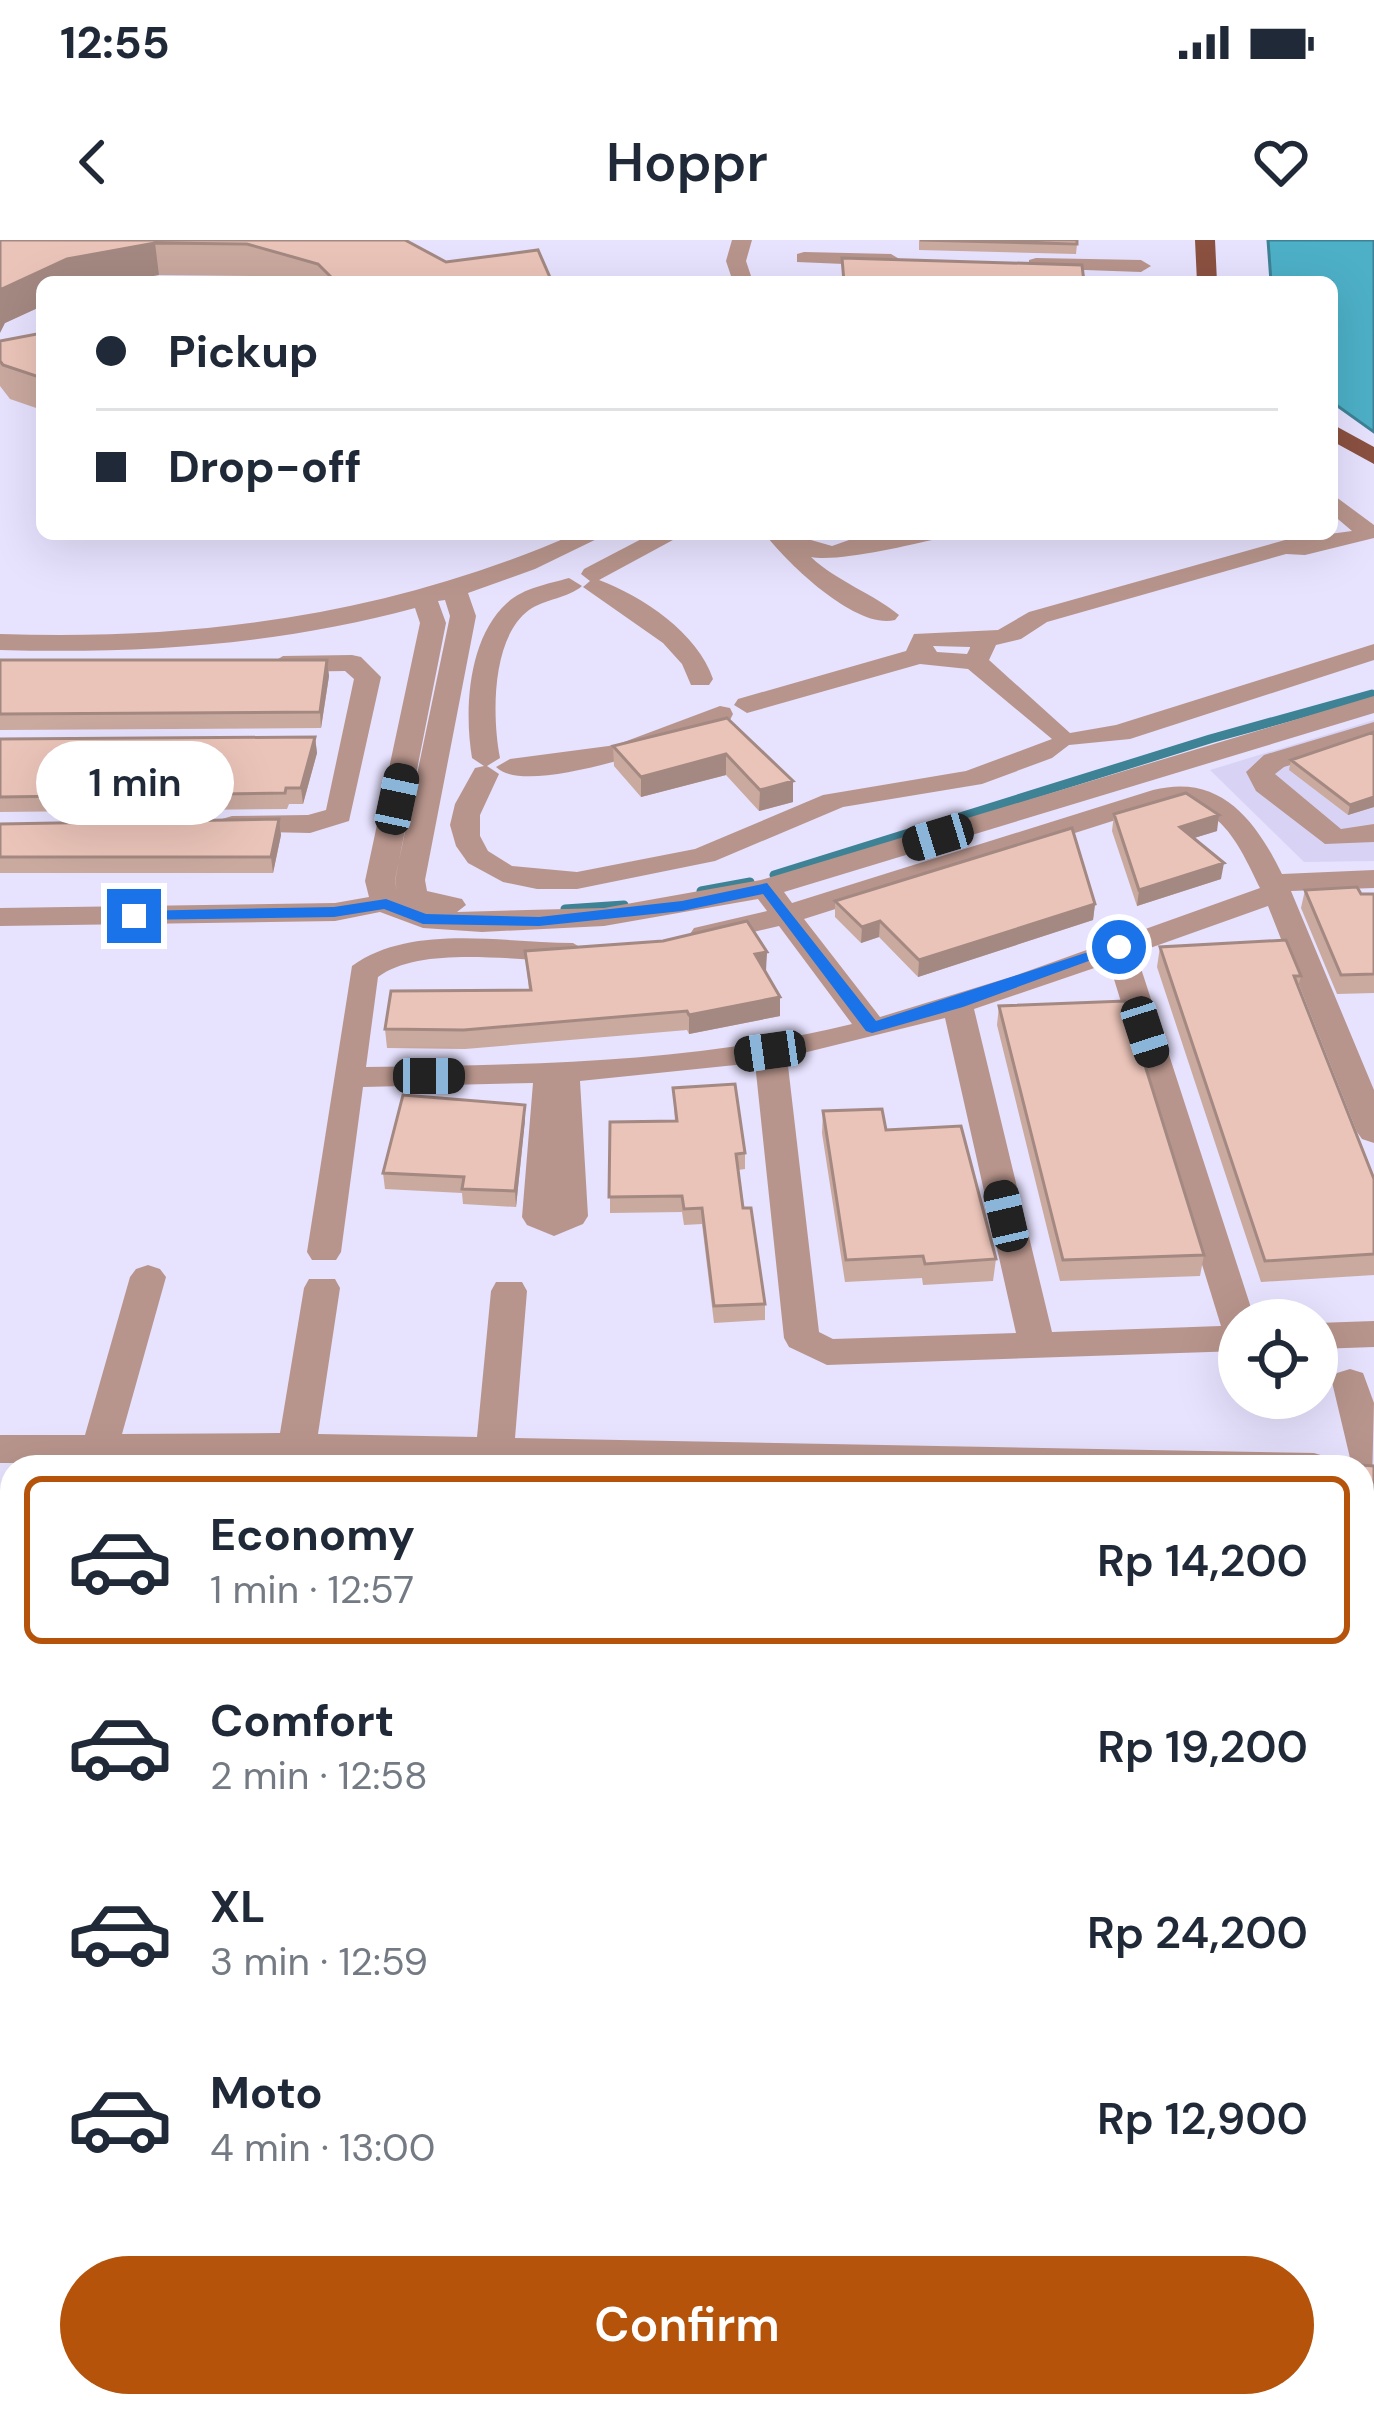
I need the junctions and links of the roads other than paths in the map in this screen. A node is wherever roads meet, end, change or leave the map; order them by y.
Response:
1 (742, 240) edge
2 (1139, 240) edge
3 (1205, 240) edge
4 (810, 249) edge
5 (916, 261) edge
6 (1006, 263) edge
7 (1141, 274) edge
8 (788, 275) dead end
9 (741, 276) edge
10 (1207, 276) edge
11 (1338, 435) edge
12 (1374, 457) edge
13 (1338, 508) edge
14 (1338, 518) edge
15 (1365, 539) edge
16 (580, 540) edge
17 (658, 540) edge
18 (784, 540) edge
19 (874, 540) edge
20 (833, 554) junction
21 (586, 582) junction
22 (454, 587) junction
23 (424, 596) junction
24 (362, 611) junction
25 (886, 615) junction
26 (430, 635) junction
27 (0, 642) edge
28 (922, 647) junction
29 (978, 652) junction
30 (1374, 652) edge
31 (0, 666) edge
32 (1374, 680) edge
33 (1374, 704) edge
34 (729, 707) junction
35 (1374, 730) edge
36 (1064, 739) junction
37 (494, 766) junction
38 (191, 825) edge
39 (1374, 833) edge
40 (1374, 879) edge
41 (1273, 888) junction
42 (768, 891) junction
43 (400, 900) junction
44 (0, 917) edge
45 (684, 938) edge
46 (1119, 947) junction
47 (604, 949) edge
48 (957, 1004) junction
49 (872, 1028) junction
50 (1374, 1035) edge
51 (1336, 1038) junction
52 (770, 1051) junction
53 (349, 1077) junction
54 (1374, 1132) edge
55 (148, 1277) dead end
56 (509, 1292) dead end
57 (1230, 1299) edge
58 (1374, 1334) edge
59 (1338, 1335) edge
60 (1218, 1338) edge
61 (1036, 1342) junction
62 (1350, 1382) dead end
63 (0, 1448) edge
64 (99, 1450) junction
65 (495, 1451) junction
66 (239, 1455) edge
67 (295, 1455) edge
68 (362, 1455) edge
69 (700, 1455) edge
70 (1369, 1455) edge

1 - 9 street
2 - 7 street
3 - 10 main road
4 - 5 street
4 - 8 street
6 - 7 street
11 - 12 main road
13 - 15 street
14 - 15 street
15 - 29 street
16 - 22 street
17 - 21 street
18 - 20 street
18 - 25 street
19 - 20 street
20 - 25 street
21 - 34 street
21 - 37 street
22 - 23 street
22 - 43 street
23 - 24 street
23 - 26 street
24 - 26 street
24 - 27 street
25 - 28 street
26 - 43 street
28 - 29 street
28 - 34 street
29 - 36 street
30 - 36 street
31 - 38 street
32 - 42 street
33 - 42 street
34 - 37 street
35 - 39 street
36 - 37 street
40 - 41 street
41 - 42 street
41 - 46 street
41 - 51 street
42 - 43 street
42 - 45 street
42 - 49 street
43 - 44 street
46 - 48 street
46 - 57 street
47 - 53 street
48 - 49 street
48 - 61 street
49 - 52 street
50 - 51 street
51 - 54 street
52 - 53 street
52 - 61 street
53 - 67 street
55 - 64 street
56 - 65 street
58 - 59 street
60 - 61 street
62 - 70 street
63 - 64 street
64 - 66 street
65 - 68 street
65 - 69 street

